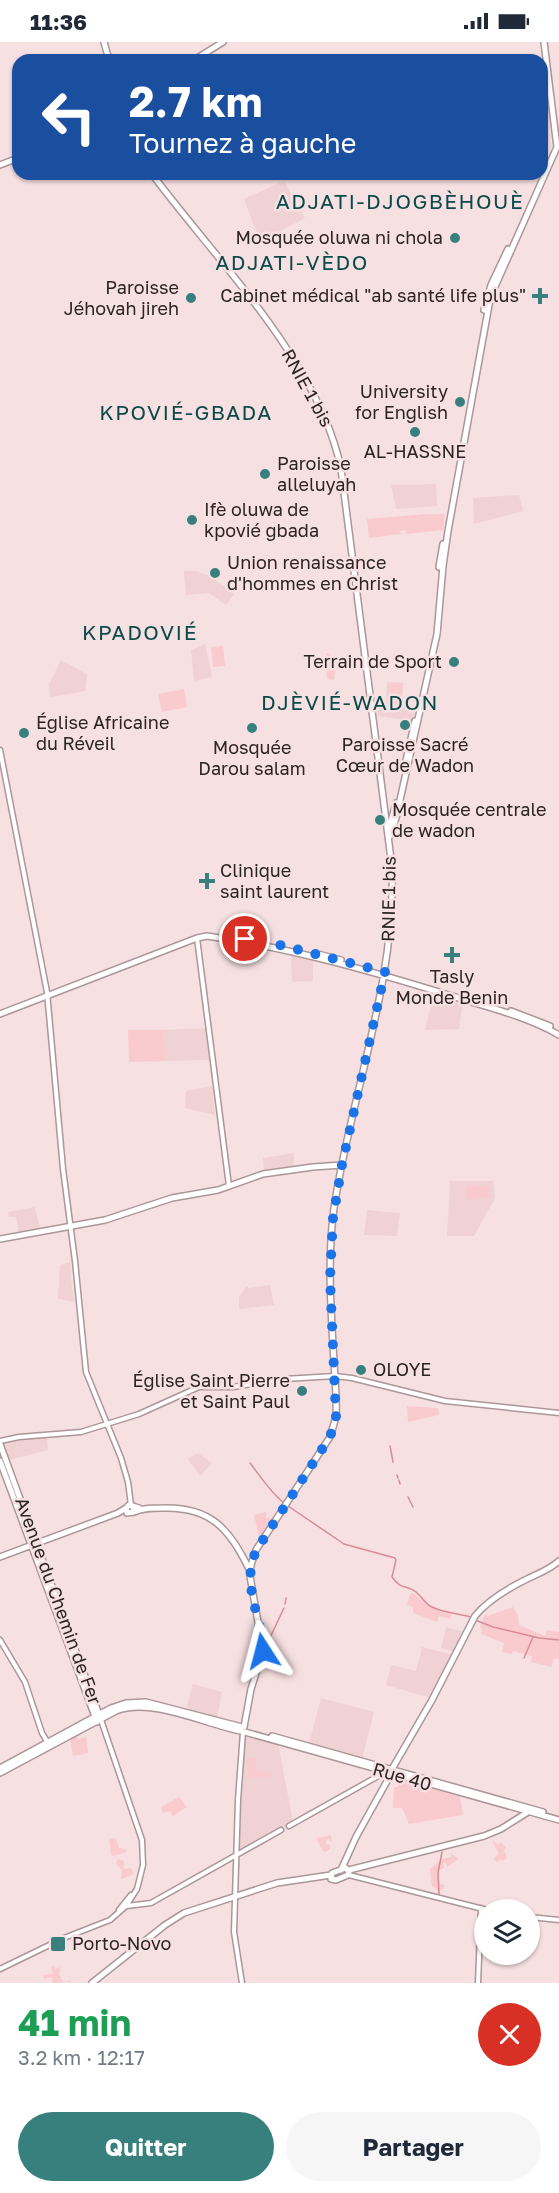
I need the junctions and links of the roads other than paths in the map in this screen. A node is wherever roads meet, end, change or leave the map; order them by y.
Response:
1 (224, 42) edge
2 (204, 54) edge
3 (548, 80) edge
4 (548, 87) edge
5 (548, 164) edge
6 (548, 167) edge
7 (157, 180) edge
8 (540, 180) edge
9 (542, 180) edge
10 (0, 750) edge
11 (388, 830) junction
12 (389, 837) junction
13 (197, 938) junction
14 (384, 973) junction
15 (47, 994) junction
16 (0, 1012) edge
17 (559, 1033) edge
18 (342, 1165) junction
19 (229, 1186) junction
20 (70, 1227) junction
21 (0, 1239) edge
22 (335, 1376) junction
23 (559, 1413) edge
24 (108, 1425) junction
25 (0, 1443) edge
26 (0, 1461) edge
27 (130, 1509) junction
28 (34, 1545) junction
29 (241, 1551) junction
30 (256, 1551) junction
31 (0, 1557) edge
32 (559, 1563) edge
33 (250, 1571) junction
34 (0, 1640) edge
35 (99, 1721) junction
36 (244, 1729) junction
37 (48, 1743) junction
38 (0, 1768) edge
39 (389, 1771) junction
40 (0, 1773) edge
41 (528, 1812) junction
42 (559, 1818) edge
43 (289, 1826) dead end
44 (280, 1830) dead end
45 (237, 1855) junction
46 (341, 1870) junction
47 (349, 1872) junction
48 (331, 1875) junction
49 (236, 1896) junction
50 (126, 1906) junction
51 (474, 1906) edge
52 (540, 1918) edge
53 (559, 1920) edge
54 (101, 1923) junction
55 (479, 1965) edge
56 (0, 1969) edge
57 (92, 1983) edge
58 (242, 1983) edge
59 (478, 1983) edge

1 - 2 main road
3 - 6 main road
4 - 5 main road
7 - 11 main road, RNIE 1 bis
8 - 11 main road
9 - 12 main road
10 - 15 street
11 - 12 main road, RNIE 1 bis
12 - 14 main road, RNIE 1 bis
13 - 14 main road
13 - 15 main road
13 - 19 street
14 - 15 main road
14 - 17 main road
14 - 18 main road, RNIE 1 bis
15 - 16 main road
15 - 20 street
18 - 19 main road
18 - 22 main road, RNIE 1 bis
19 - 20 main road
20 - 21 main road
20 - 24 street
22 - 23 street
22 - 24 street
22 - 30 main road, RNIE 1 bis
24 - 25 street
24 - 27 street
25 - 28 main road, Avenue du Chemin de Fer
26 - 28 main road, Avenue du Chemin de Fer
27 - 28 main road
27 - 29 main road
28 - 31 main road
28 - 35 main road, Avenue du Chemin de Fer
29 - 30 main road
29 - 33 main road
30 - 33 main road, RNIE 1 bis
32 - 39 main road
33 - 36 main road, RNIE 1 bis
34 - 37 street
35 - 36 main road, Rue 40
35 - 37 main road
35 - 40 main road
35 - 50 street
35 - 54 street
36 - 39 main road, Rue 40
36 - 45 street
37 - 38 main road
39 - 41 main road, Rue 40
39 - 42 main road, Rue 40
39 - 43 street
39 - 46 main road
41 - 42 main road, Rue 40
41 - 47 main road
44 - 45 street
45 - 49 street
45 - 50 street
46 - 47 main road
46 - 48 main road
47 - 48 main road
47 - 51 street
48 - 49 main road
49 - 57 main road
49 - 58 street
50 - 54 street
52 - 53 street
54 - 56 street
55 - 59 street

